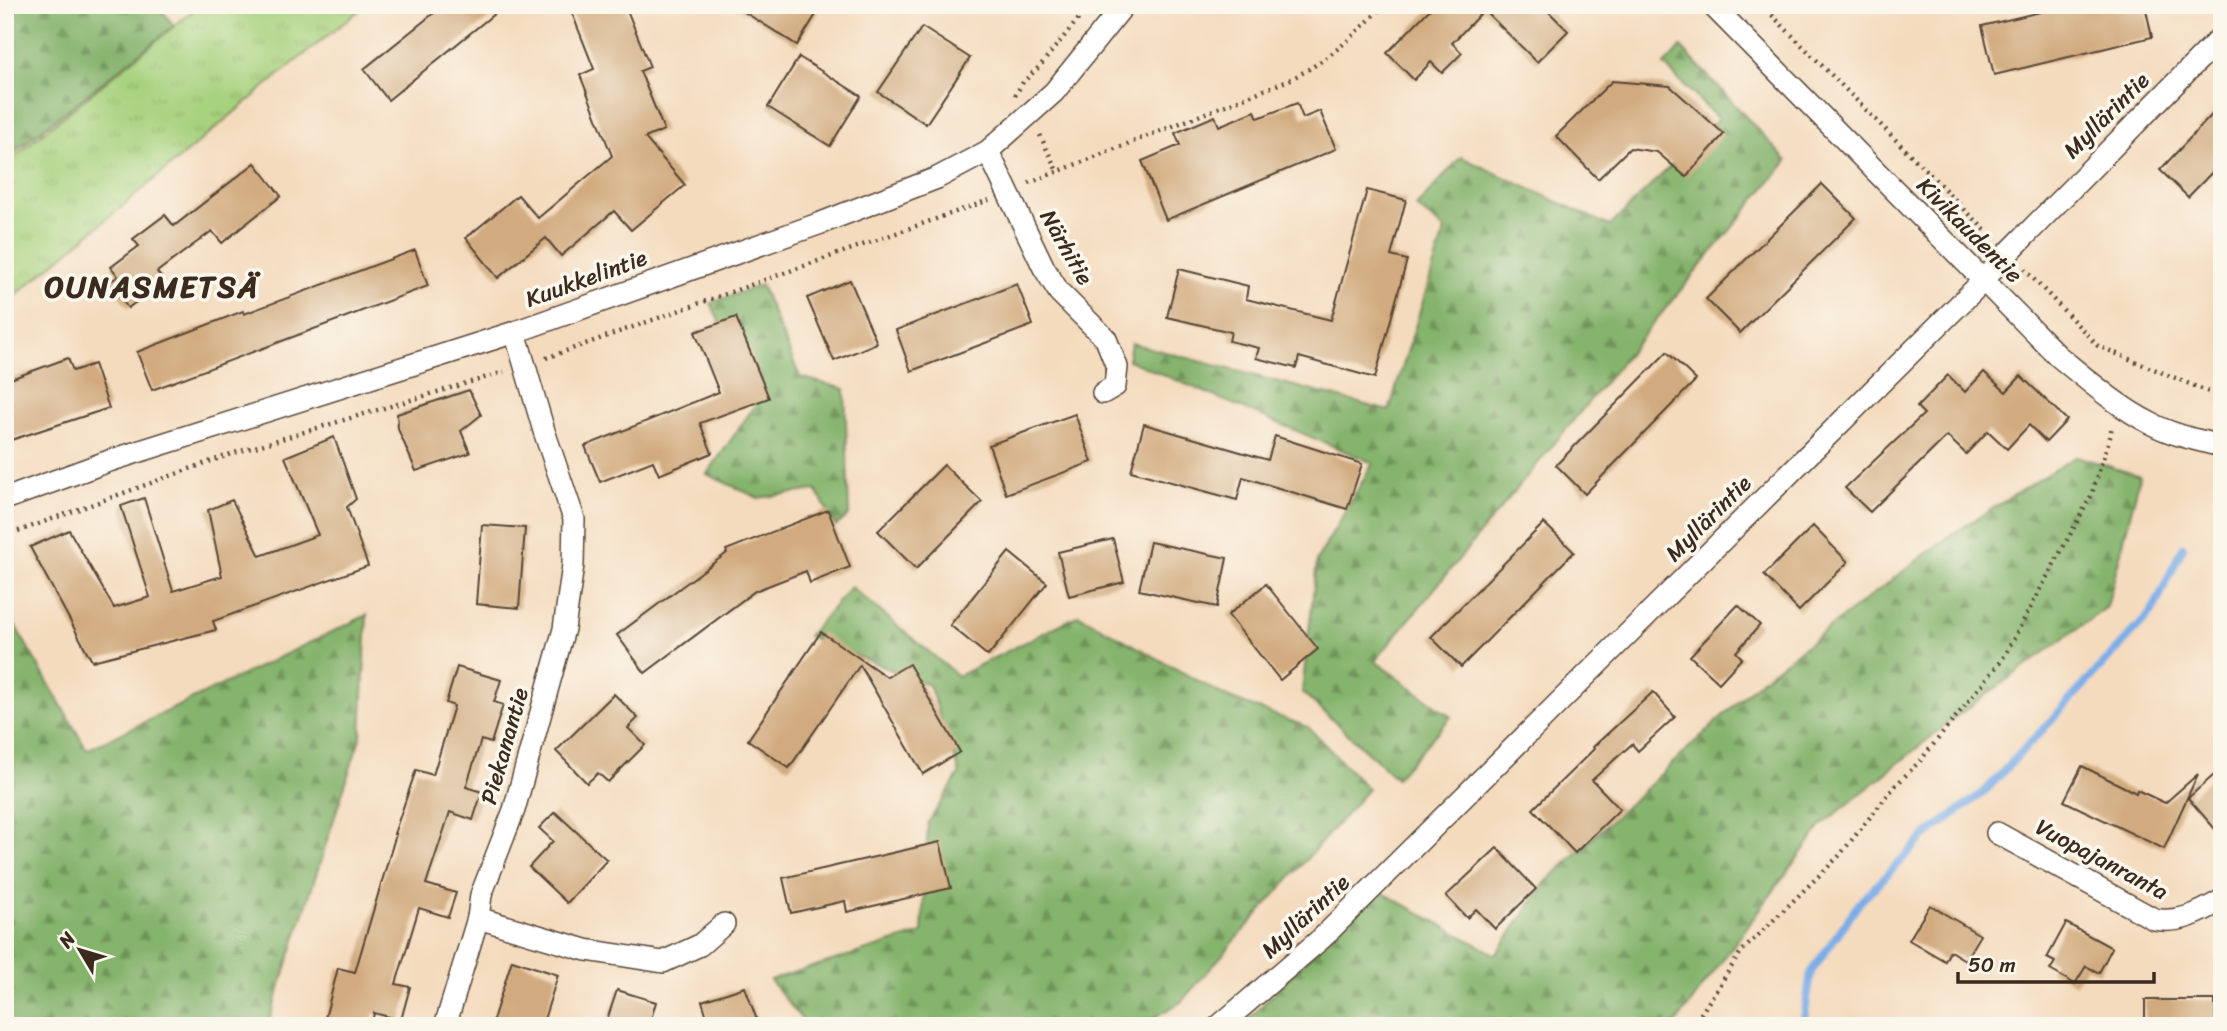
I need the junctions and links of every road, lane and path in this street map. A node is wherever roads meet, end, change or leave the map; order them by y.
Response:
1 (1090, 5) edge
2 (1124, 5) edge
3 (1384, 5) edge
4 (1712, 5) edge
5 (1762, 5) edge
6 (2222, 36) edge
7 (1013, 100) dead end
8 (1038, 131) dead end
9 (988, 151) junction
10 (1057, 171) junction
11 (1007, 193) junction
12 (2008, 253) junction
13 (1983, 281) junction
14 (515, 332) junction
15 (524, 366) junction
16 (1103, 393) dead end
17 (2222, 395) edge
18 (2116, 401) junction
19 (2222, 446) edge
20 (5, 499) edge
21 (5, 536) edge
22 (1997, 833) dead end
23 (2222, 900) edge
24 (478, 918) junction
25 (724, 924) dead end
26 (445, 1026) edge
27 (1219, 1026) edge
28 (1693, 1026) edge

1 - 7 path
2 - 9 street, Kuukkelintie
3 - 10 path
4 - 13 street, Kivikaudentie
5 - 12 path
6 - 12 street, Myllärintie
8 - 10 path
9 - 11 street, Närhitie
9 - 14 street, Kuukkelintie
10 - 11 path
11 - 15 path
11 - 16 street, Närhitie
12 - 13 street, Myllärintie
12 - 17 path
13 - 18 street, Kivikaudentie
13 - 27 street, Myllärintie
14 - 15 street, Piekanantie
14 - 20 street, Kuukkelintie
15 - 21 path
15 - 24 street, Piekanantie
18 - 19 street, Kivikaudentie
18 - 28 path
22 - 23 street, Vuopajanranta
24 - 25 street
24 - 26 street, Piekanantie

